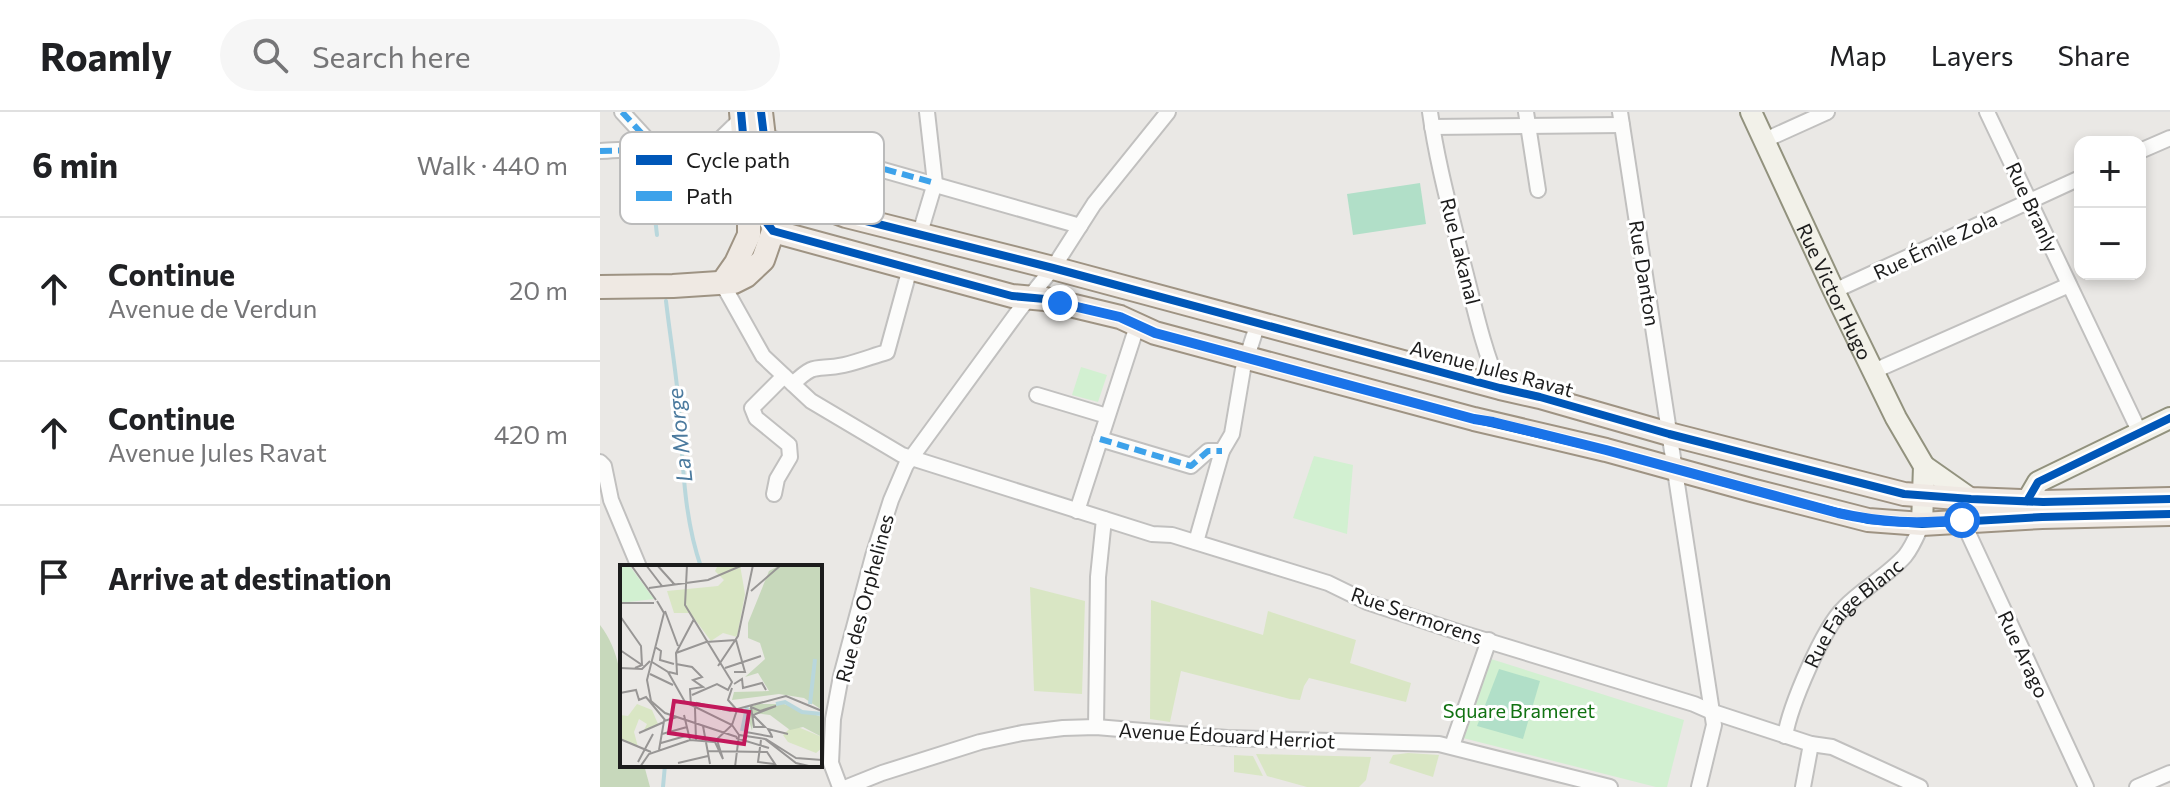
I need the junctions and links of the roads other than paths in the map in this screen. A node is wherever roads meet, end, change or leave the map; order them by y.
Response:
1 (622, 112) edge
2 (927, 112) edge
3 (1167, 112) edge
4 (1751, 112) edge
5 (1827, 112) edge
6 (1987, 112) edge
7 (748, 114) edge
8 (1621, 118) edge
9 (1527, 119) edge
10 (1431, 120) edge
11 (640, 132) edge
12 (728, 132) edge
13 (760, 132) edge
14 (2170, 138) edge
15 (1763, 141) junction
16 (2146, 148) edge
17 (620, 150) edge
18 (600, 151) edge
19 (884, 169) edge
20 (2074, 181) edge
21 (935, 183) junction
22 (1538, 190) dead end
23 (2030, 201) junction
24 (766, 224) edge
25 (798, 224) edge
26 (881, 224) edge
27 (1080, 226) junction
28 (920, 233) junction
29 (910, 268) junction
30 (1053, 268) junction
31 (1079, 275) junction
32 (722, 283) junction
33 (2069, 285) junction
34 (600, 287) edge
35 (1834, 291) junction
36 (1029, 297) junction
37 (1060, 303) junction
38 (1258, 323) junction
39 (1137, 326) junction
40 (1247, 356) junction
41 (1874, 371) junction
42 (788, 380) junction
43 (1508, 390) junction
44 (1037, 395) dead end
45 (1107, 416) junction
46 (2170, 418) edge
47 (1501, 424) junction
48 (2140, 433) junction
49 (1669, 434) junction
50 (1100, 439) junction
51 (1222, 451) junction
52 (909, 459) junction
53 (600, 462) edge
54 (1924, 466) junction
55 (1674, 468) junction
56 (774, 494) dead end
57 (1923, 496) junction
58 (1971, 499) junction
59 (2170, 499) edge
60 (2028, 509) junction
61 (1077, 511) junction
62 (2170, 514) edge
63 (1104, 519) junction
64 (1962, 520) junction
65 (1922, 524) junction
66 (1196, 542) junction
67 (638, 565) edge
68 (1489, 640) junction
69 (1710, 711) junction
70 (1096, 727) junction
71 (1785, 736) junction
72 (1811, 744) junction
73 (1452, 746) junction
74 (2170, 773) edge
75 (840, 787) edge
76 (847, 787) edge
77 (1610, 787) edge
78 (1699, 787) edge
79 (1803, 787) edge
80 (1920, 787) edge
81 (2086, 787) edge
82 (2137, 787) edge

1 - 11 street
2 - 21 street
3 - 27 street, Rue des Orphelines
4 - 15 main road, Rue Victor Hugo
5 - 15 street
6 - 23 street, Rue Branly
7 - 12 street
7 - 13 main road
8 - 9 street
8 - 49 street, Rue Danton
9 - 10 street
9 - 22 street
10 - 43 street, Rue Lakanal
14 - 16 street
15 - 35 main road, Rue Victor Hugo
17 - 18 street
19 - 21 street
20 - 23 street, Rue Émile Zola
21 - 27 street
21 - 28 street
23 - 33 street, Rue Branly
23 - 35 street, Rue Émile Zola
24 - 32 main road
25 - 29 main road
26 - 28 main road, Avenue Jules Ravat
27 - 30 street, Rue des Orphelines
28 - 30 main road, Avenue Jules Ravat
29 - 36 main road
29 - 42 street
30 - 31 main road, Avenue Jules Ravat
30 - 36 street, Rue des Orphelines
31 - 37 main road
31 - 38 main road, Avenue Jules Ravat
32 - 34 main road
32 - 42 street, Rue Sermorens
33 - 41 street
33 - 48 street, Rue Branly
35 - 41 main road, Rue Victor Hugo
36 - 37 main road
36 - 52 street, Rue des Orphelines
37 - 39 main road
38 - 40 street
38 - 43 main road, Avenue Jules Ravat
39 - 40 main road
39 - 45 street
40 - 47 main road
40 - 51 street
41 - 54 main road, Rue Victor Hugo
42 - 52 street, Rue Sermorens
42 - 56 street
43 - 47 main road, Avenue Jules Ravat
43 - 49 main road, Avenue Jules Ravat
44 - 45 street
45 - 50 street
46 - 48 main road
47 - 55 main road
48 - 60 main road
49 - 55 street, Rue Danton
49 - 57 main road, Avenue Jules Ravat
50 - 51 street
50 - 61 street
51 - 66 street
52 - 61 street, Rue Sermorens
52 - 75 street, Rue des Orphelines
53 - 67 street
54 - 57 main road
54 - 58 main road, Rue Victor Hugo
55 - 65 main road
55 - 69 street, Rue Danton
57 - 58 main road, Avenue Jules Ravat
57 - 65 main road, Rue Faige Blanc
58 - 60 main road, Avenue Jules Ravat
59 - 60 main road
60 - 62 main road
60 - 64 main road
61 - 63 street, Rue Sermorens
63 - 66 street, Rue Sermorens
63 - 70 street
64 - 65 main road
64 - 81 street, Rue Arago
65 - 71 street, Rue Faige Blanc
66 - 68 street, Rue Sermorens
68 - 69 street, Rue Sermorens
68 - 73 street
69 - 71 street, Rue Sermorens
69 - 78 street
70 - 73 street, Avenue Édouard Herriot
70 - 76 street, Avenue Édouard Herriot
71 - 72 street, Rue Sermorens
72 - 79 street
72 - 80 street, Rue Sermorens
73 - 77 street, Avenue Édouard Herriot
74 - 82 street

